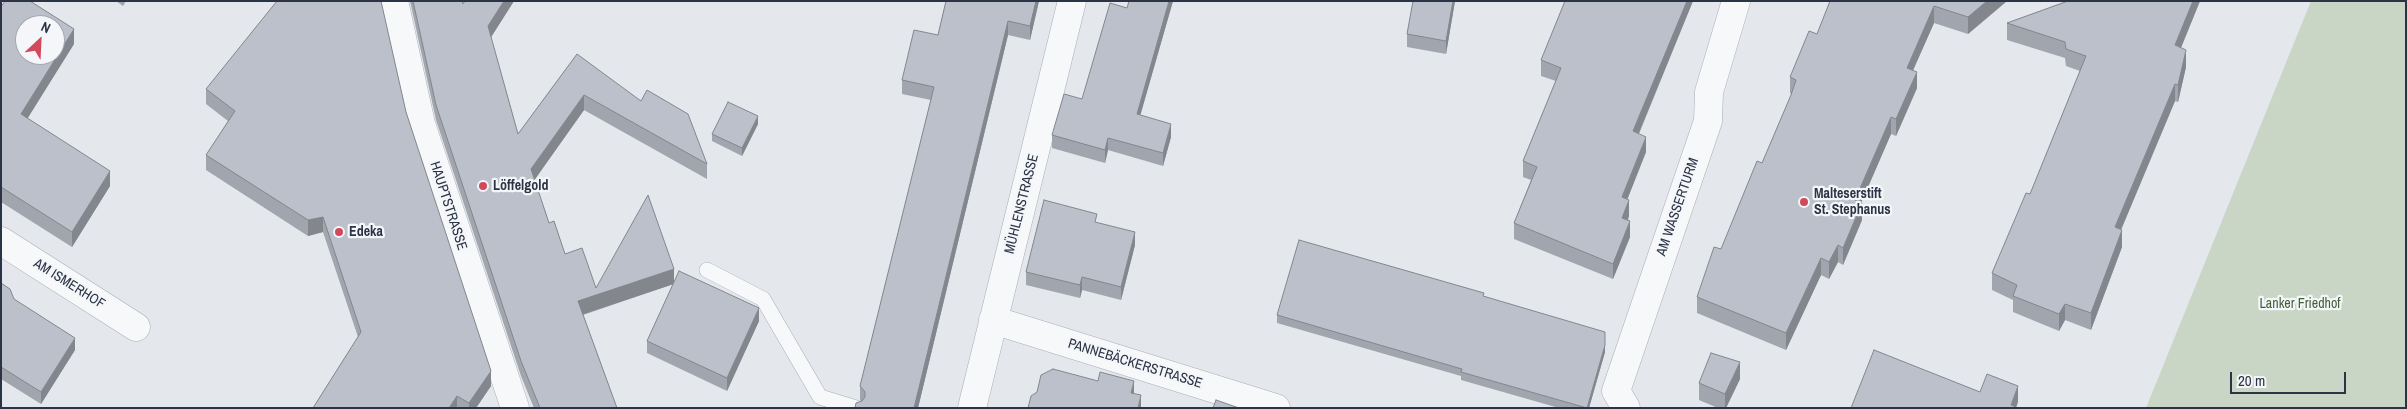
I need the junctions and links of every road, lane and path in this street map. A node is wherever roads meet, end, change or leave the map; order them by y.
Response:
1 (394, 1) edge
2 (1072, 1) edge
3 (1736, 1) edge
4 (1, 241) edge
5 (707, 270) dead end
6 (994, 320) junction
7 (136, 327) dead end
8 (515, 408) edge
9 (856, 408) edge
10 (972, 408) edge
11 (1276, 408) edge
12 (1626, 408) edge

1 - 8 street, HAUPTSTRASSE
2 - 6 street, MÜHLENSTRASSE
3 - 12 street, AM WASSERTURM
4 - 7 street, AM ISMERHOF
5 - 9 lane
6 - 10 street, MÜHLENSTRASSE
6 - 11 street, PANNEBÄCKERSTRASSE

